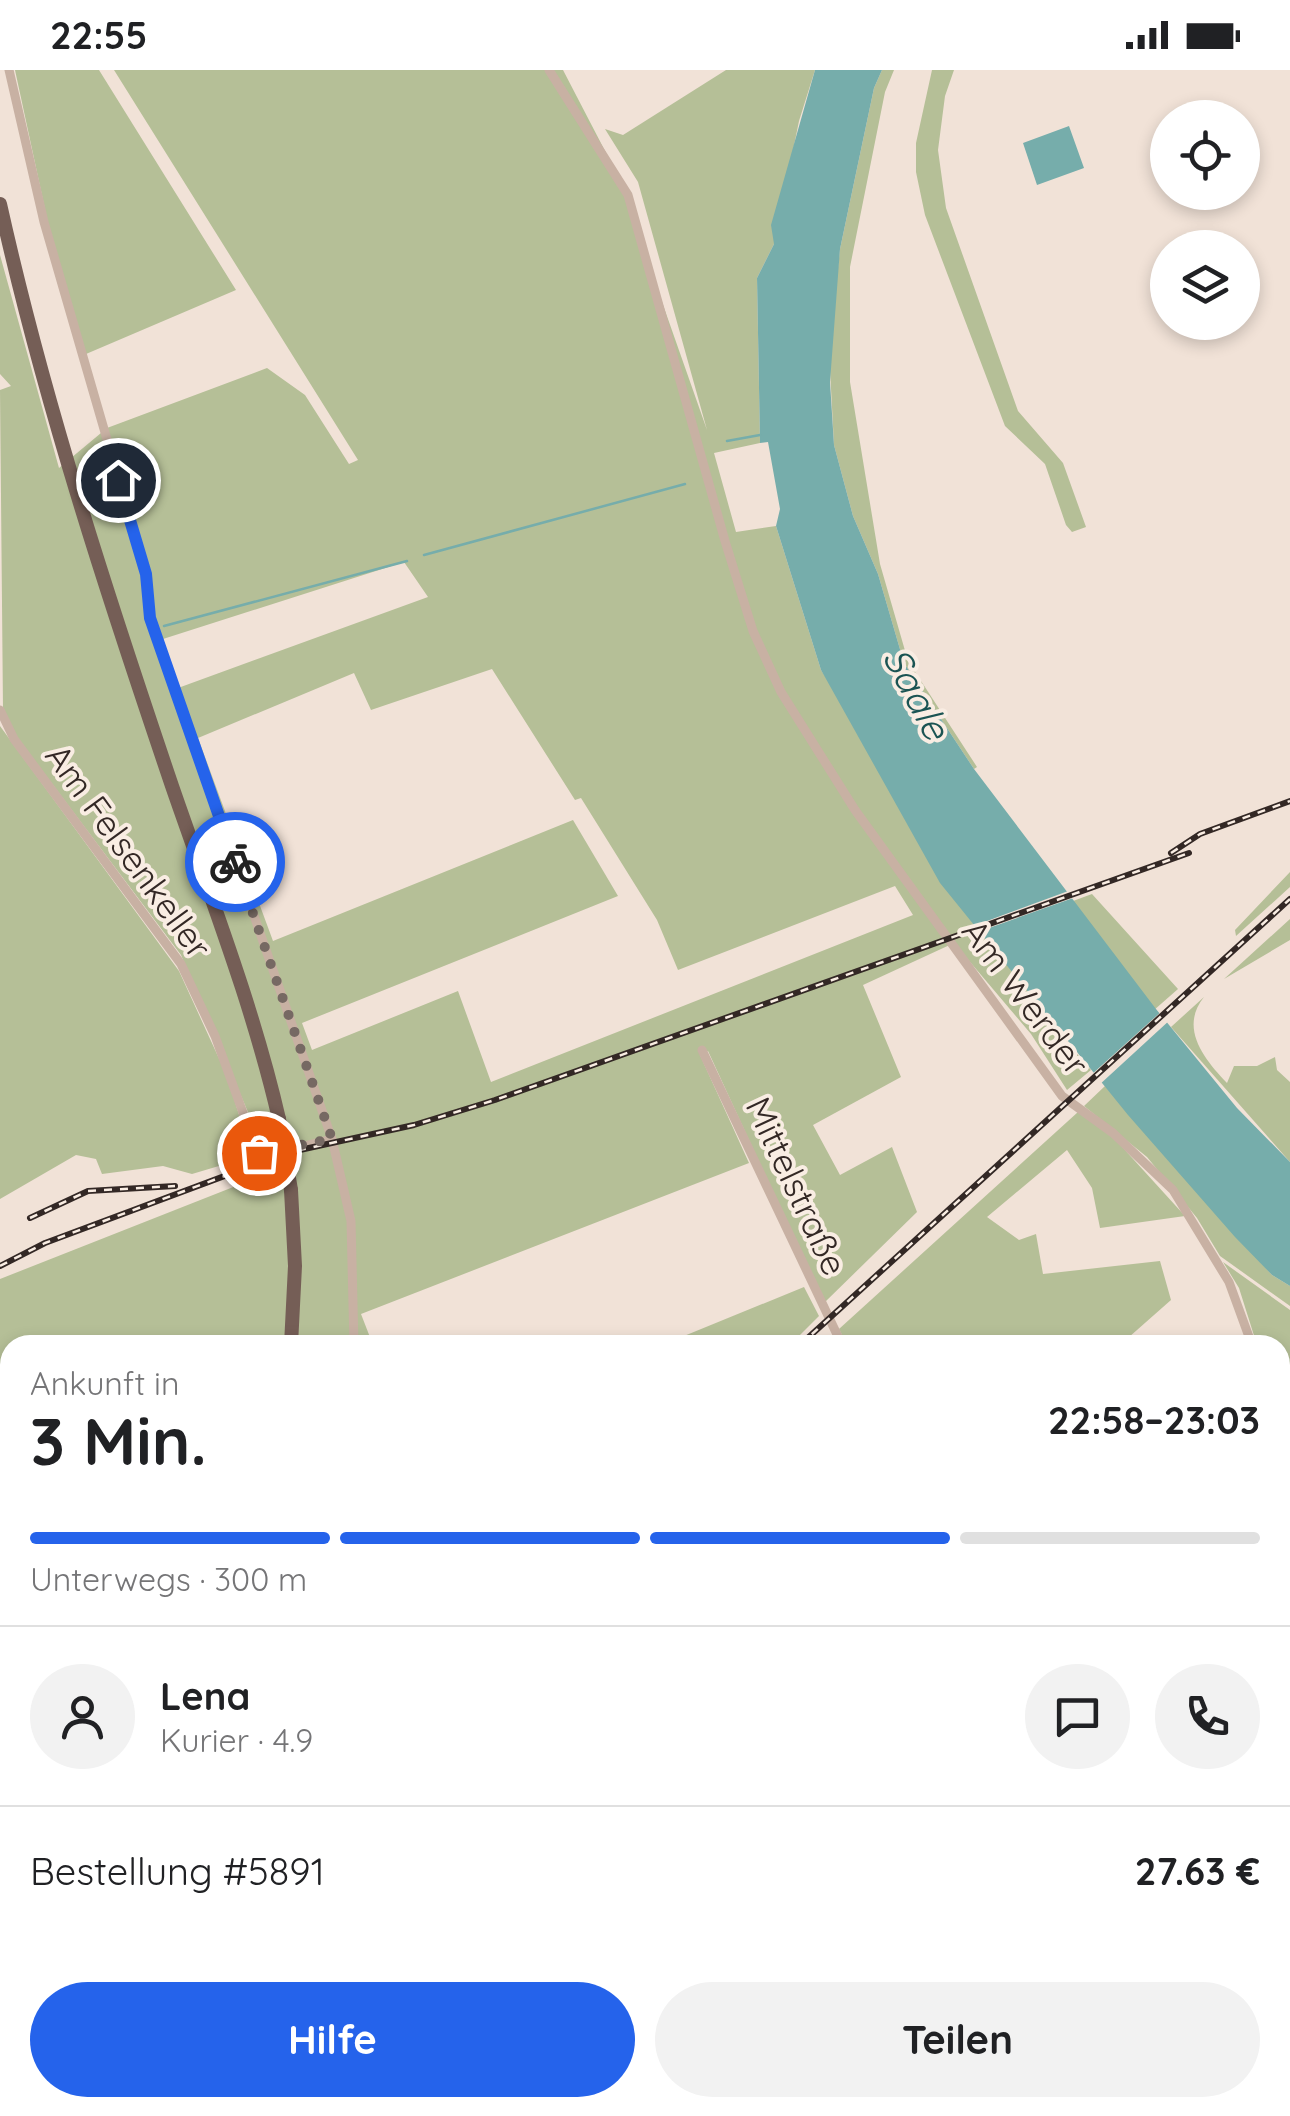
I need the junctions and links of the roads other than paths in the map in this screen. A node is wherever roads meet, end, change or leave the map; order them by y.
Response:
1 (8, 70) edge
2 (550, 70) edge
3 (0, 204) edge
4 (0, 710) edge
5 (702, 1050) dead end
6 (332, 1139) junction
7 (291, 1335) edge
8 (354, 1335) edge
9 (837, 1335) edge
10 (1248, 1335) edge

1 - 6 street
2 - 10 street, Am Werder
3 - 7 main road, bridge
4 - 6 street, Am Felsenkeller
5 - 9 street, Mittelstraße
6 - 8 street

